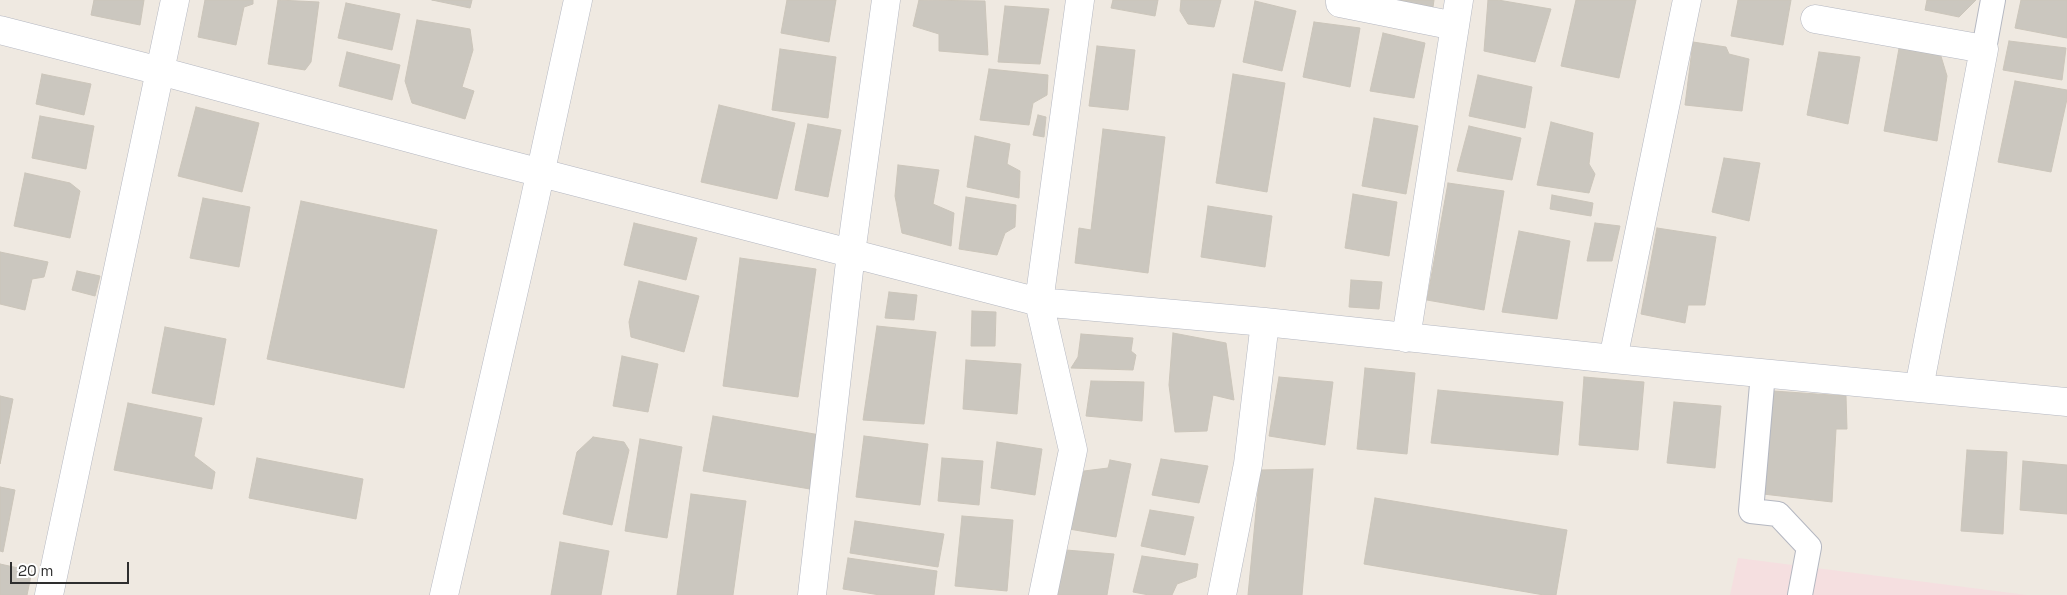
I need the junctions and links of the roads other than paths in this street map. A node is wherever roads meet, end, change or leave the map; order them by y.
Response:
1 (176, 0) edge
2 (578, 0) edge
3 (886, 0) edge
4 (1080, 0) edge
5 (1340, 0) edge
6 (1687, 0) edge
7 (1993, 0) edge
8 (1457, 13) edge
9 (1815, 19) dead end
10 (0, 30) edge
11 (1984, 49) junction
12 (160, 71) junction
13 (541, 172) junction
14 (850, 253) junction
15 (1039, 302) junction
16 (1265, 322) junction
17 (1406, 338) junction
18 (1613, 360) junction
19 (1763, 373) junction
20 (1920, 388) junction
21 (2067, 402) edge
22 (49, 595) edge
23 (444, 595) edge
24 (812, 595) edge
25 (1043, 595) edge
26 (1222, 595) edge
27 (1800, 595) edge

1 - 12 street
2 - 13 street
3 - 14 street
4 - 15 street
5 - 8 street
6 - 18 street
7 - 11 lane
8 - 17 street
9 - 11 street
10 - 12 street
11 - 20 street
12 - 13 street
12 - 22 street
13 - 14 street
13 - 23 street
14 - 15 street
14 - 24 street
15 - 16 street
15 - 25 street
16 - 17 street
16 - 26 street
17 - 18 street
18 - 19 street
19 - 20 street
19 - 27 lane
20 - 21 street

